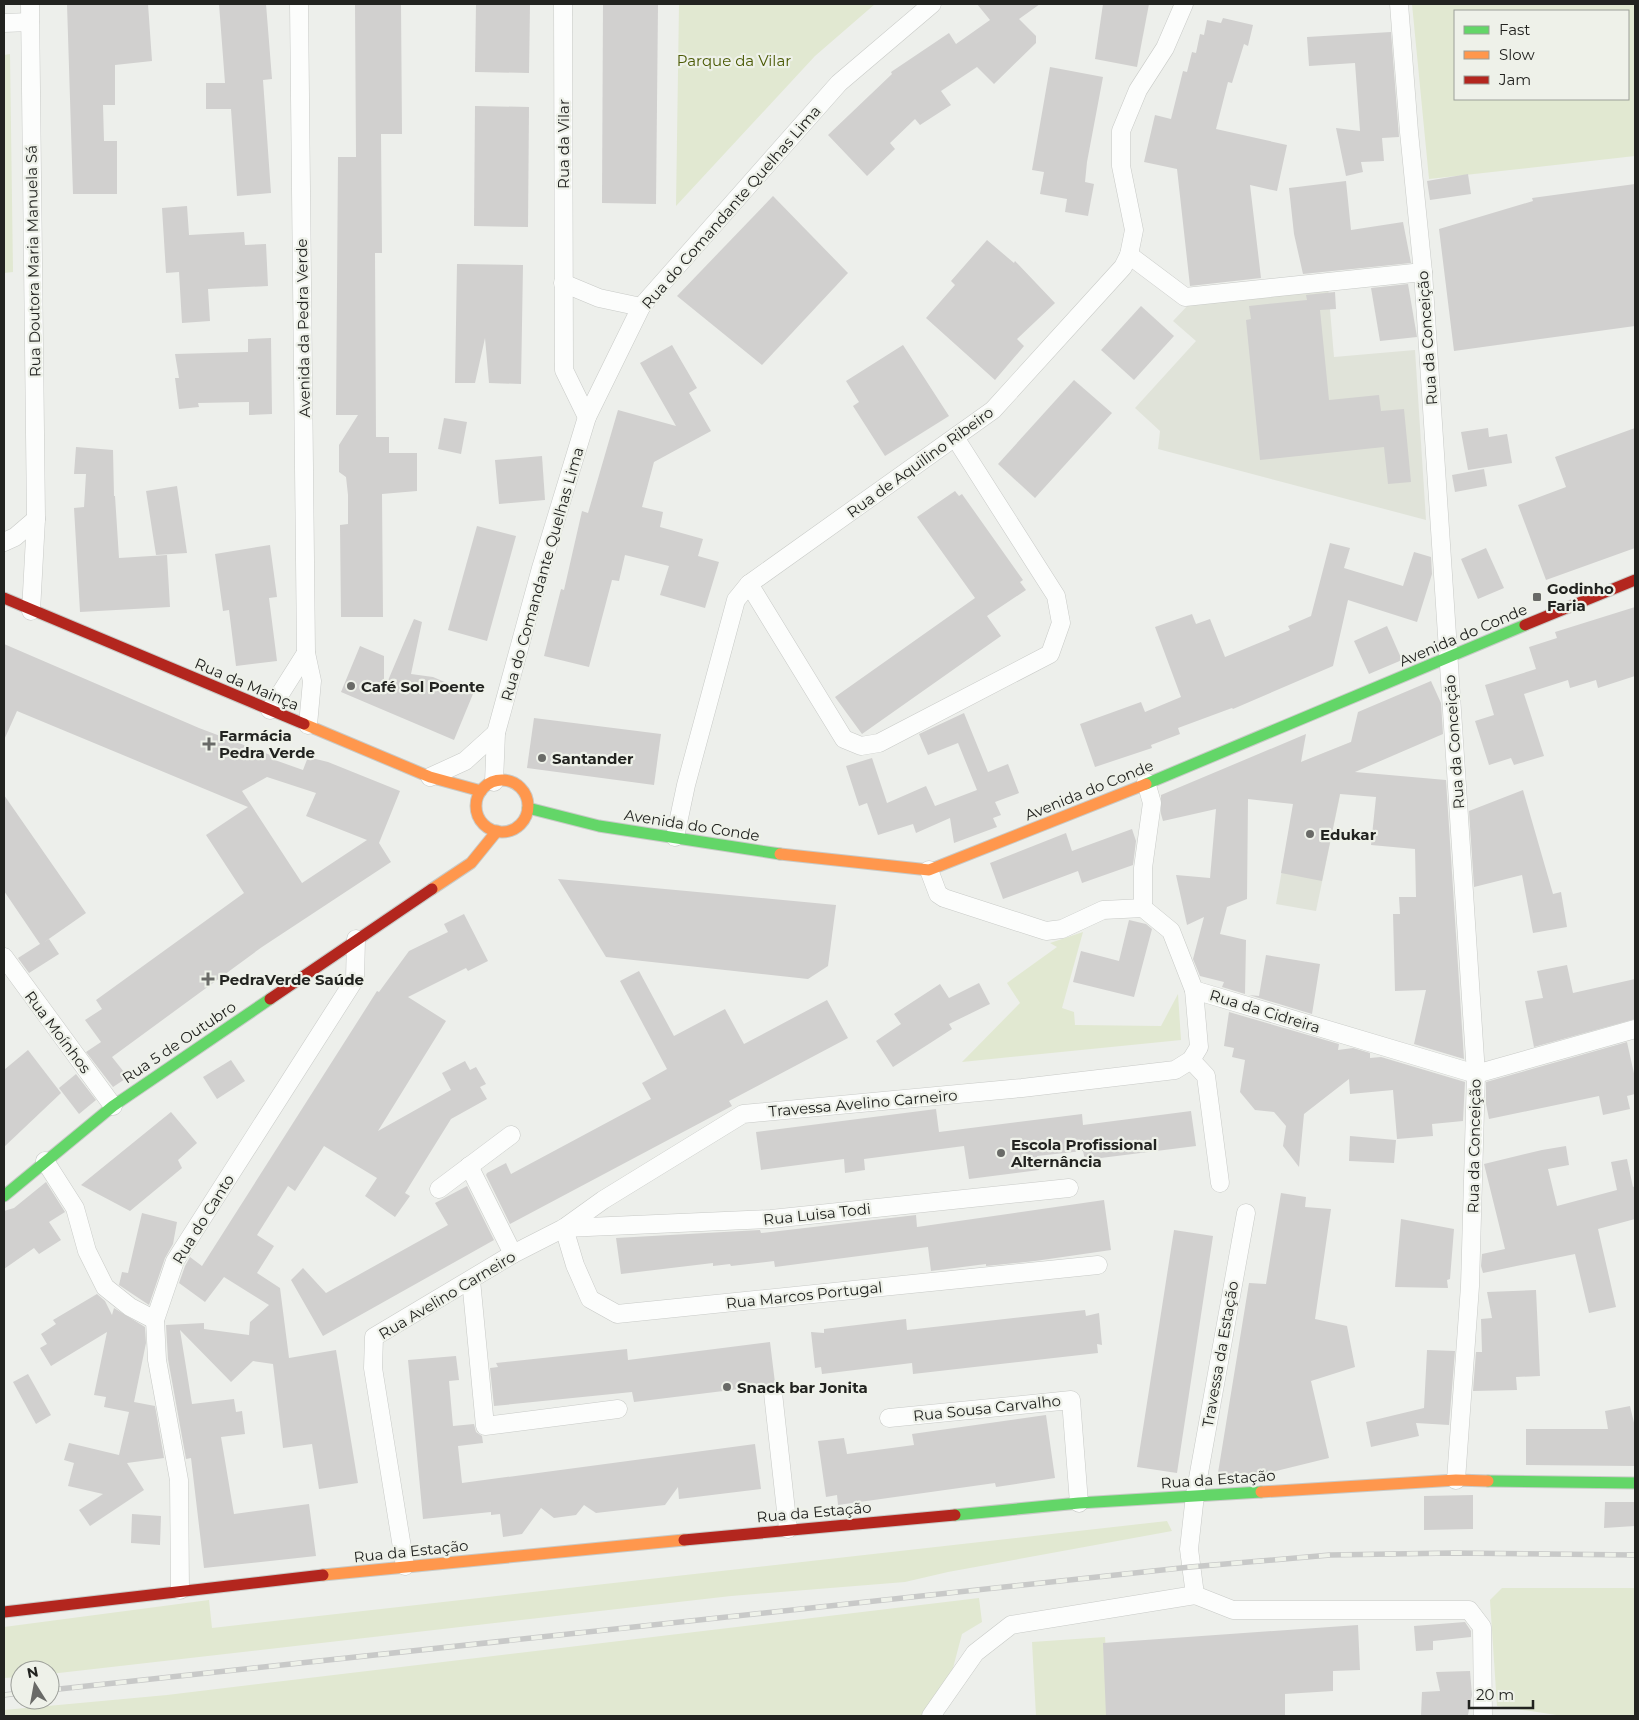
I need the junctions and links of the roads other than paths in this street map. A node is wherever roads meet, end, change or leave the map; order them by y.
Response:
1 (30, 4) edge
2 (299, 4) edge
3 (563, 4) edge
4 (932, 4) edge
5 (1184, 4) edge
6 (1399, 4) edge
7 (4, 22) edge
8 (30, 22) junction
9 (1129, 256) junction
10 (1423, 272) junction
11 (563, 283) junction
12 (641, 307) junction
13 (587, 417) junction
14 (956, 439) junction
15 (36, 519) junction
16 (4, 542) edge
17 (1635, 580) edge
18 (749, 584) junction
19 (4, 598) edge
20 (32, 610) junction
21 (306, 653) junction
22 (1449, 659) junction
23 (270, 710) junction
24 (308, 726) junction
25 (496, 733) junction
26 (430, 777) junction
27 (1146, 782) junction
28 (488, 786) junction
29 (528, 808) junction
30 (496, 831) junction
31 (675, 837) junction
32 (929, 870) junction
33 (1143, 908) junction
34 (356, 938) junction
35 (4, 958) edge
36 (1194, 990) junction
37 (1635, 1029) edge
38 (1191, 1060) junction
39 (1476, 1074) junction
40 (113, 1106) junction
41 (511, 1135) dead end
42 (45, 1161) junction
43 (469, 1166) junction
44 (1220, 1183) dead end
45 (1069, 1188) dead end
46 (440, 1189) dead end
47 (4, 1196) edge
48 (1246, 1213) dead end
49 (564, 1228) junction
50 (513, 1254) junction
51 (1098, 1265) dead end
52 (471, 1280) junction
53 (156, 1320) junction
54 (774, 1393) dead end
55 (618, 1409) dead end
56 (889, 1418) dead end
57 (1456, 1480) junction
58 (1634, 1483) edge
59 (1195, 1495) junction
60 (1079, 1503) junction
61 (788, 1530) junction
62 (405, 1566) junction
63 (180, 1590) junction
64 (1195, 1595) junction
65 (4, 1612) edge
66 (931, 1716) edge
67 (1483, 1716) edge

1 - 8 street, Rua Doutora Maria Manuela Sá
2 - 21 street, Avenida da Pedra Verde
3 - 11 street, Rua da Vilar
4 - 12 street, Rua do Comandante Quelhas Lima
5 - 9 street, Rua de Aquilino Ribeiro
6 - 10 street, Rua da Conceição
7 - 8 street
8 - 15 street, Rua Doutora Maria Manuela Sá
9 - 10 street
9 - 14 street, Rua de Aquilino Ribeiro
10 - 22 street, Rua da Conceição
11 - 12 street
11 - 13 street, Rua da Vilar
12 - 13 street, Rua do Comandante Quelhas Lima
13 - 25 street, Rua do Comandante Quelhas Lima
14 - 18 street, Rua de Aquilino Ribeiro
14 - 18 street
15 - 16 street
15 - 20 street, Rua Doutora Maria Manuela Sá
17 - 22 street, Avenida do Conde
18 - 31 street, Rua de Aquilino Ribeiro
19 - 20 street, Rua da Mainça
20 - 23 street, Rua da Mainça
21 - 23 street
21 - 24 street, Avenida da Pedra Verde
22 - 27 street, Avenida do Conde
22 - 39 street, Rua da Conceição
23 - 24 street, Rua da Mainça
24 - 26 street, Rua da Mainça
25 - 26 street
25 - 28 street, Rua do Comandante Quelhas Lima
26 - 28 street, Rua da Mainça
27 - 32 street, Avenida do Conde
27 - 33 street
28 - 29 street
28 - 30 street
29 - 30 street
29 - 31 street, Avenida do Conde
30 - 34 street, Rua 5 de Outubro
31 - 32 street, Avenida do Conde
32 - 33 street
33 - 36 street, Rua da Cidreira
34 - 40 street, Rua 5 de Outubro
34 - 53 street, Rua do Canto
35 - 40 street, Rua Moínhos
36 - 38 street
36 - 39 street, Rua da Cidreira
37 - 39 street
38 - 44 street
38 - 49 street, Travessa Avelino Carneiro
39 - 57 street, Rua da Conceição
40 - 42 street, Rua 5 de Outubro
41 - 43 street
42 - 47 street, Rua 5 de Outubro
42 - 53 street
43 - 46 street
43 - 50 street
45 - 49 street, Rua Luisa Todi
48 - 59 street, Travessa da Estação
49 - 50 street, Rua Avelino Carneiro
49 - 51 street, Rua Marcos Portugal
50 - 52 street, Rua Avelino Carneiro
52 - 55 street
52 - 62 street, Rua Avelino Carneiro
53 - 63 street, Rua do Canto
54 - 61 street
56 - 60 street, Rua Sousa Carvalho
57 - 58 street, Rua da Estação
57 - 59 street, Rua da Estação
59 - 60 street, Rua da Estação
59 - 64 street, Travessa da Estação
60 - 61 street, Rua da Estação
61 - 62 street, Rua da Estação
62 - 63 street, Rua da Estação
63 - 65 street, Rua da Estação
64 - 66 street
64 - 67 street

